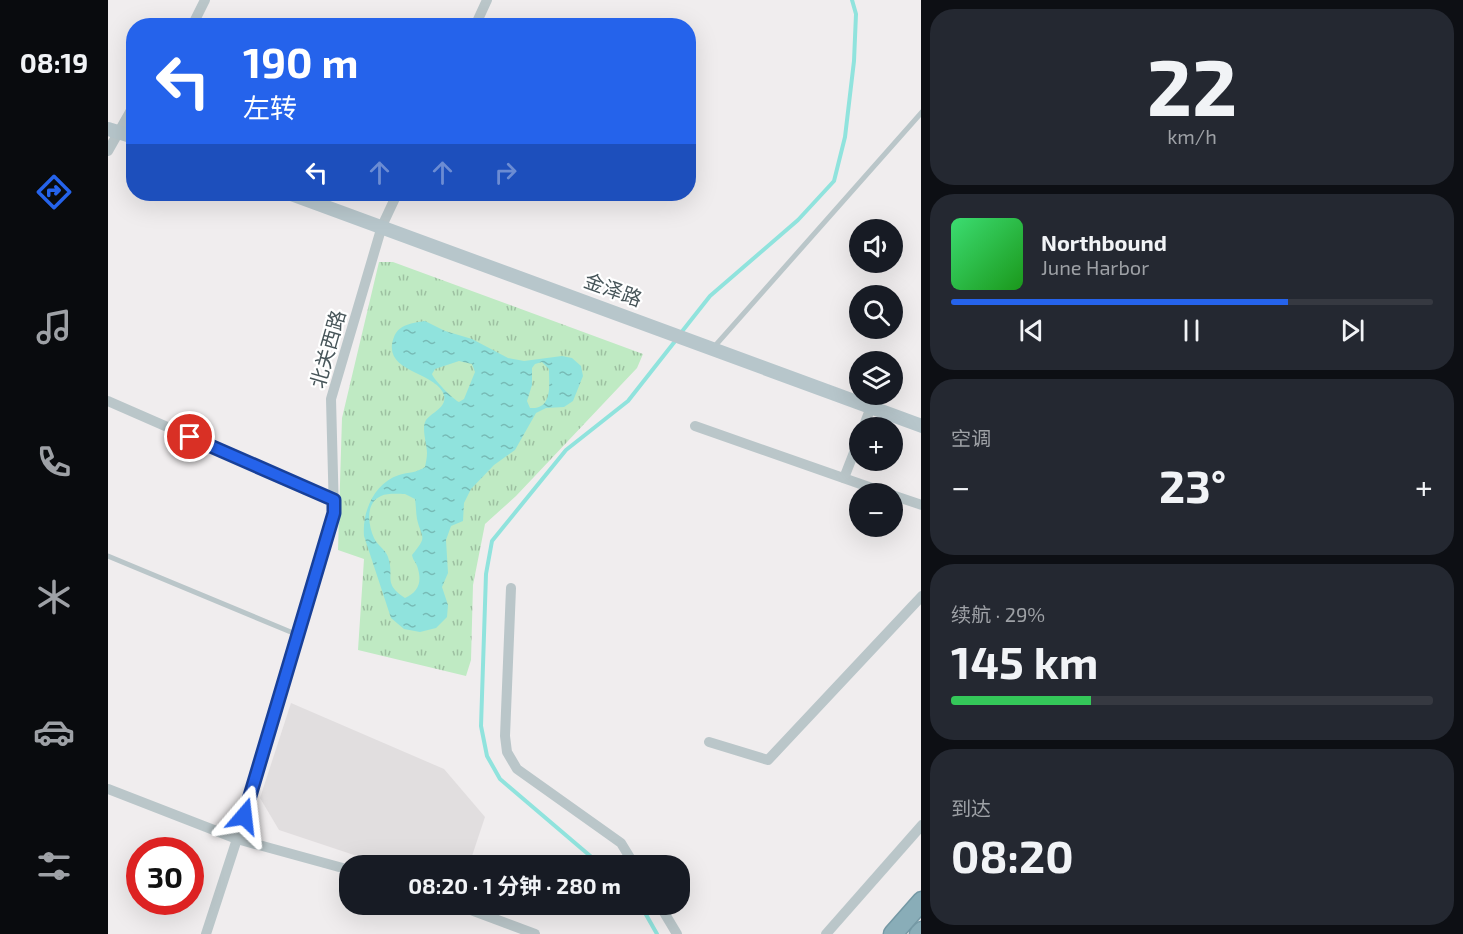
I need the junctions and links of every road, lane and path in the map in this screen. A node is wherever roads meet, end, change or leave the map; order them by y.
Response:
1 (205, 0) edge
2 (487, 0) edge
3 (196, 18) edge
4 (479, 18) edge
5 (921, 112) edge
6 (126, 115) edge
7 (114, 131) edge
8 (108, 151) edge
9 (311, 201) edge
10 (394, 201) edge
11 (382, 226) junction
12 (713, 348) junction
13 (108, 401) edge
14 (871, 407) junction
15 (867, 417) edge
16 (695, 426) dead end
17 (921, 426) edge
18 (849, 465) edge
19 (844, 478) junction
20 (859, 483) edge
21 (903, 498) edge
22 (334, 500) junction
23 (921, 505) edge
24 (108, 556) edge
25 (511, 588) dead end
26 (921, 596) edge
27 (298, 635) junction
28 (709, 742) dead end
29 (108, 789) edge
30 (921, 825) edge
31 (237, 839) junction
32 (628, 855) edge
33 (339, 867) edge
34 (921, 901) edge
35 (485, 915) edge
36 (666, 915) edge
37 (206, 934) edge
38 (536, 934) edge
39 (677, 934) edge
40 (826, 934) edge
41 (893, 934) edge

1 - 3 street
2 - 4 street
5 - 12 lane
6 - 7 street
7 - 8 street
9 - 11 main road, 金泽路
10 - 11 street, 北关西路
11 - 12 main road, 金泽路
11 - 22 street, 北关西路
12 - 14 main road, 金泽路
13 - 22 street
14 - 15 street
14 - 17 main road, 金泽路
16 - 19 street
18 - 19 street
19 - 20 street
21 - 23 street
22 - 27 street, 北关西路
24 - 27 lane
25 - 32 street
26 - 28 street
27 - 31 street, 北关西路
29 - 31 street
30 - 40 street
31 - 33 street
31 - 37 street, 北关西路
34 - 41 highway
35 - 38 street
36 - 39 street

